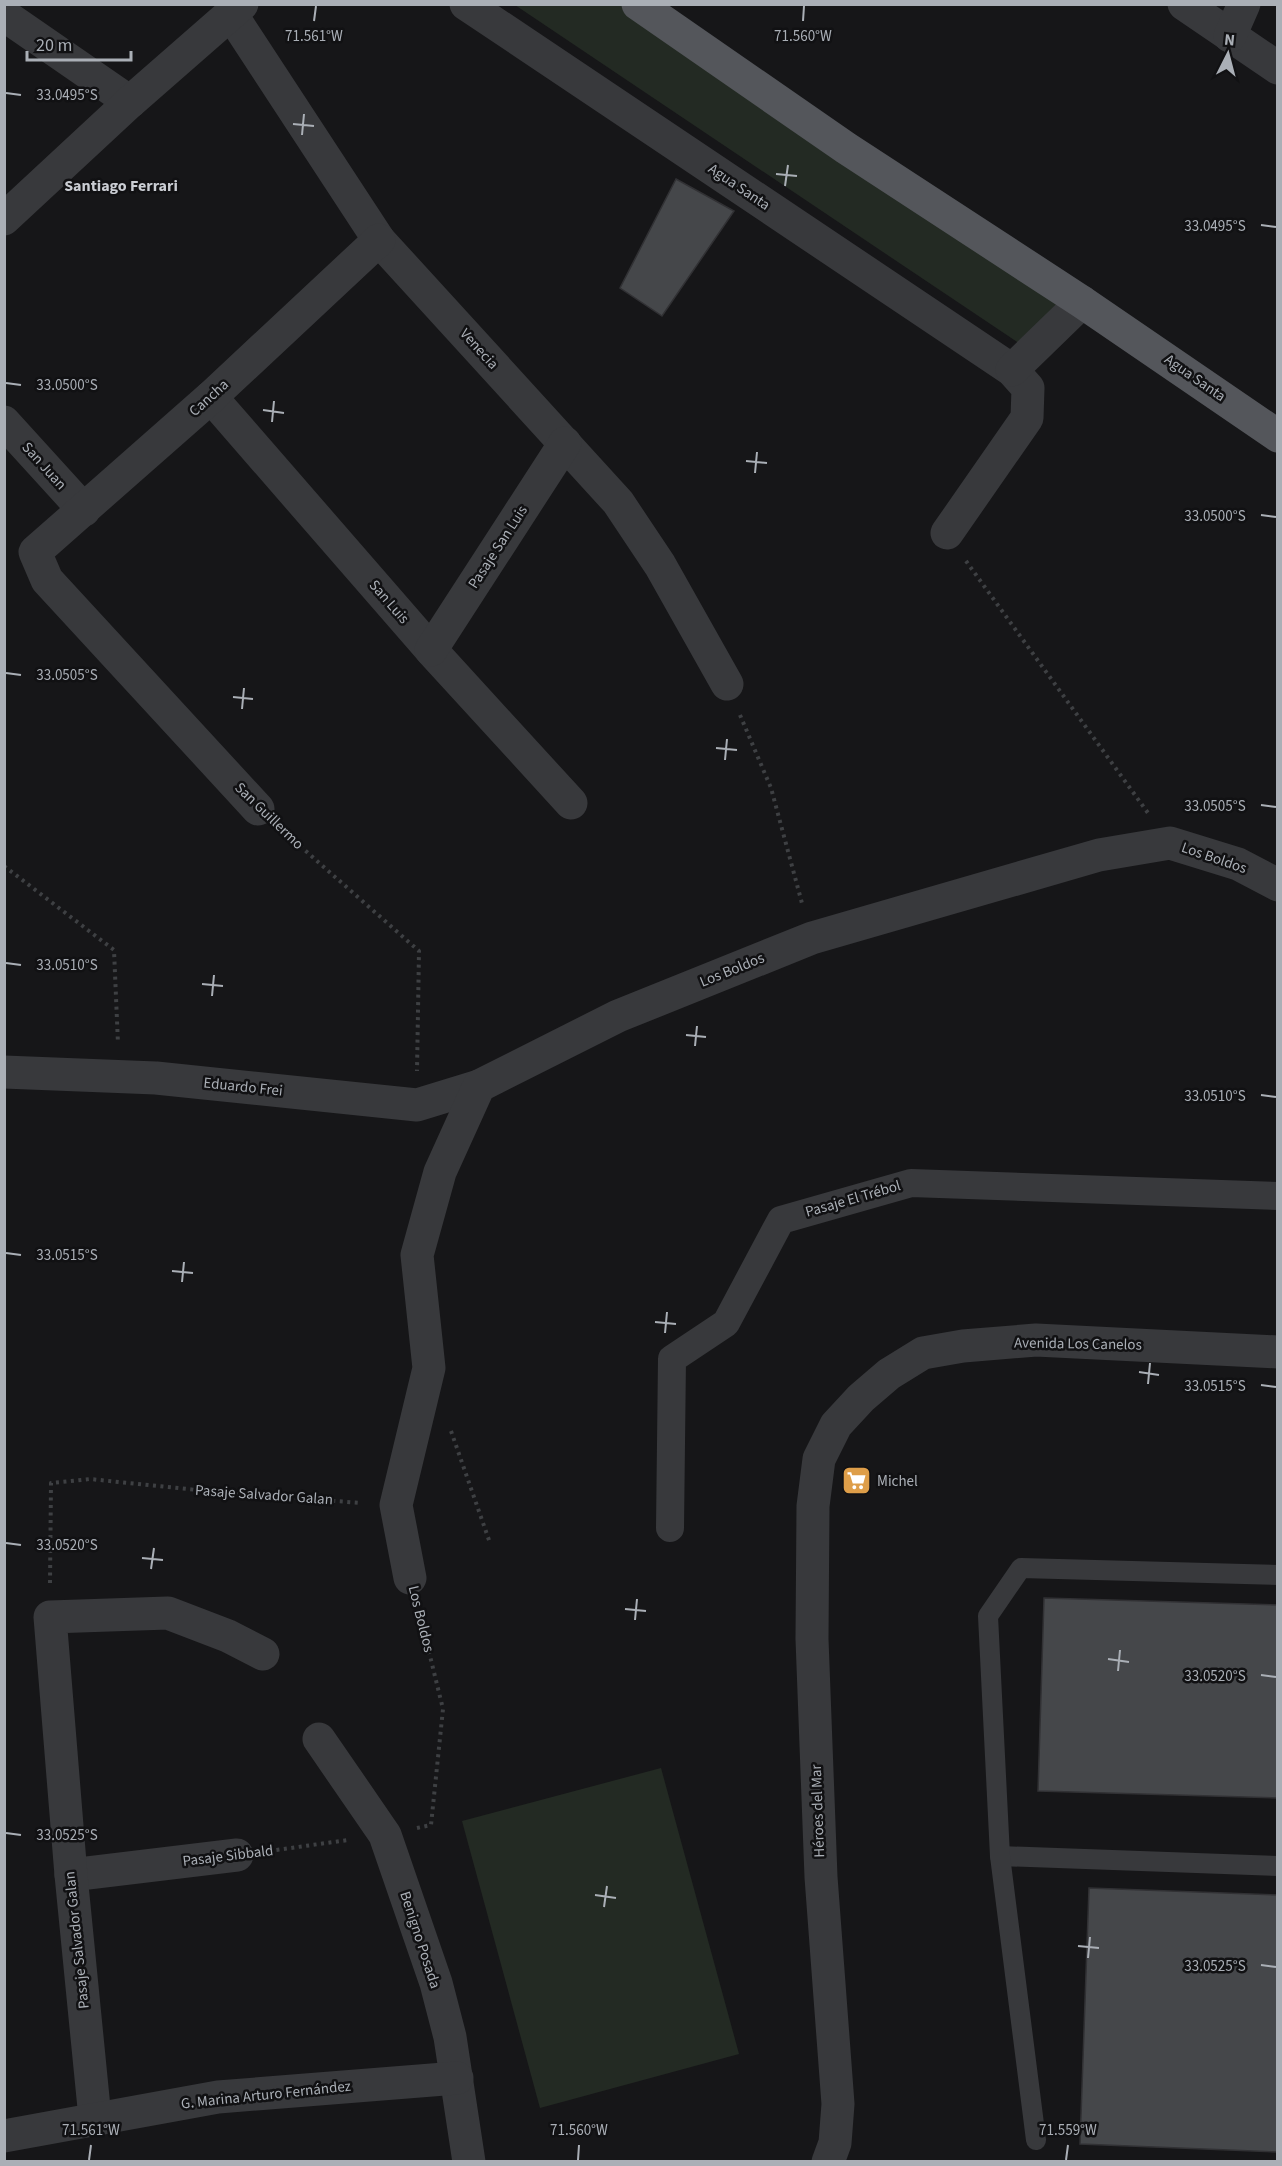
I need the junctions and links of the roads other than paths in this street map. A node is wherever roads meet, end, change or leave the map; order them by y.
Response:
1 (466, 4) edge
2 (638, 4) edge
3 (1184, 4) edge
4 (1244, 4) edge
5 (236, 9) edge
6 (4, 15) edge
7 (1230, 36) junction
8 (1278, 68) edge
9 (130, 102) junction
10 (4, 219) edge
11 (379, 240) junction
12 (1082, 302) junction
13 (1012, 370) junction
14 (211, 397) junction
15 (4, 422) edge
16 (1278, 436) edge
17 (565, 443) junction
18 (84, 510) junction
19 (947, 533) road end
20 (35, 552) joint
21 (431, 650) junction
22 (727, 684) road end
23 (571, 803) dead end
24 (258, 809) road end
25 (1278, 885) edge
26 (4, 1072) edge
27 (479, 1086) junction
28 (1278, 1196) edge
29 (1278, 1352) edge
30 (819, 1459) joint
31 (670, 1528) dead end
32 (1278, 1575) edge
33 (410, 1578) road end
34 (263, 1654) dead end
35 (319, 1739) dead end
36 (237, 1856) road end
37 (1000, 1856) junction
38 (1278, 1866) edge
39 (71, 1875) junction
40 (457, 2078) junction
41 (95, 2118) junction
42 (4, 2136) edge
43 (1036, 2140) dead end
44 (469, 2162) edge
45 (828, 2162) edge

1 - 13 street, Agua Santa
2 - 12 main road, Agua Santa
3 - 7 street
4 - 7 street
5 - 9 street
5 - 11 street, Venecia
6 - 9 street
7 - 8 street
9 - 10 street
11 - 14 street, Cancha
11 - 17 street, Venecia
12 - 13 street
12 - 16 main road, Agua Santa
13 - 19 street, Agua Santa
14 - 18 street, Cancha
14 - 21 street, San Luis
15 - 18 street, San Juan
17 - 21 street, Pasaje San Luis
17 - 22 street, Venecia
18 - 20 street, Cancha
20 - 24 street, San Guillermo
21 - 23 street, San Luis
25 - 27 street, Los Boldos
26 - 27 street, Eduardo Frei
27 - 33 street, Los Boldos
28 - 31 street, Pasaje El Trébol
29 - 30 street, Avenida Los Canelos
30 - 45 street, Héroes del Mar
32 - 37 lane
34 - 39 street, Pasaje Salvador Galan
35 - 40 street, Benigno Posada
36 - 39 street, Pasaje Sibbald
37 - 38 lane
37 - 43 lane
39 - 41 street, Pasaje Salvador Galan
40 - 41 street, G. Marina Arturo Fernández
40 - 44 street, Benigno Posada
41 - 42 street, G. Marina Arturo Fernández

